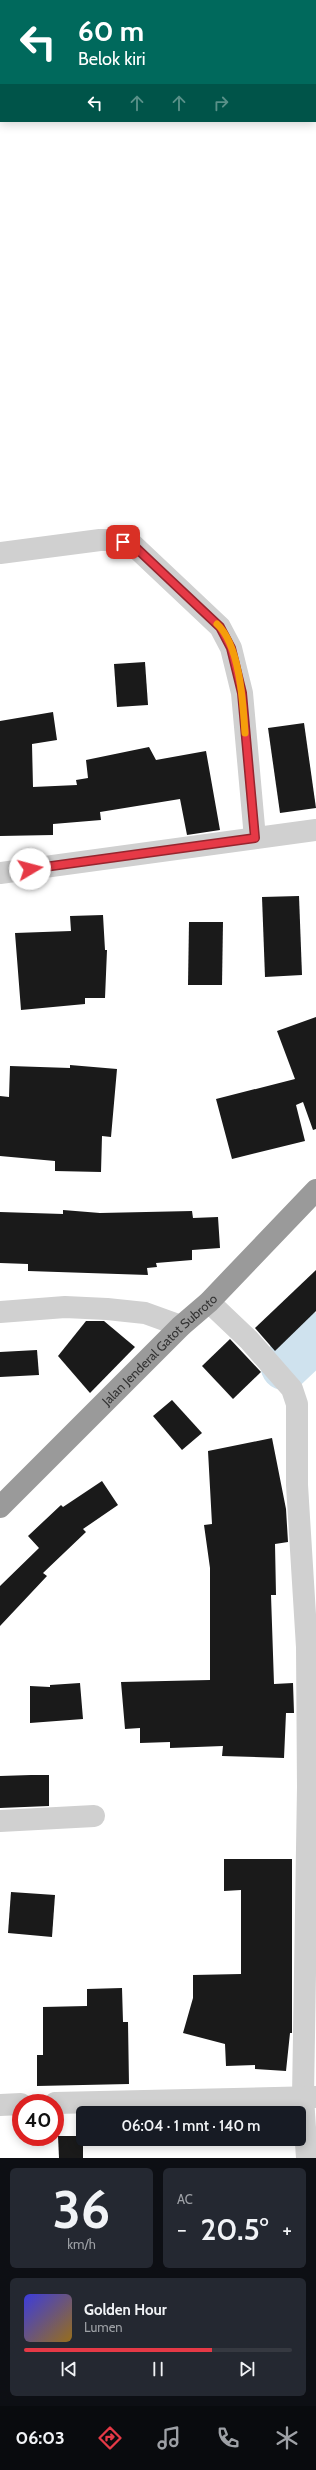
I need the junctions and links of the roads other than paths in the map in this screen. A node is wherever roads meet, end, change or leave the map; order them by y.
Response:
1 (0, 553) edge
2 (316, 830) edge
3 (255, 838) junction
4 (0, 873) edge
5 (316, 1190) edge
6 (209, 1302) junction
7 (0, 1312) edge
8 (180, 1326) junction
9 (302, 1399) edge
10 (0, 1507) edge
11 (94, 1816) dead end
12 (0, 1821) edge
13 (311, 1837) edge
14 (310, 2097) edge
15 (64, 2103) edge
16 (0, 2104) edge
17 (12, 2104) edge
18 (307, 2158) edge

1 - 3 street
2 - 3 street
3 - 4 street
5 - 6 highway, Jalan Jenderal Gatot Subroto
6 - 8 highway, Jalan Jenderal Gatot Subroto
6 - 9 street
7 - 8 street
8 - 10 highway, Jalan Jenderal Gatot Subroto
9 - 13 street
11 - 12 street
13 - 14 street
14 - 15 street
14 - 18 street
16 - 17 street

